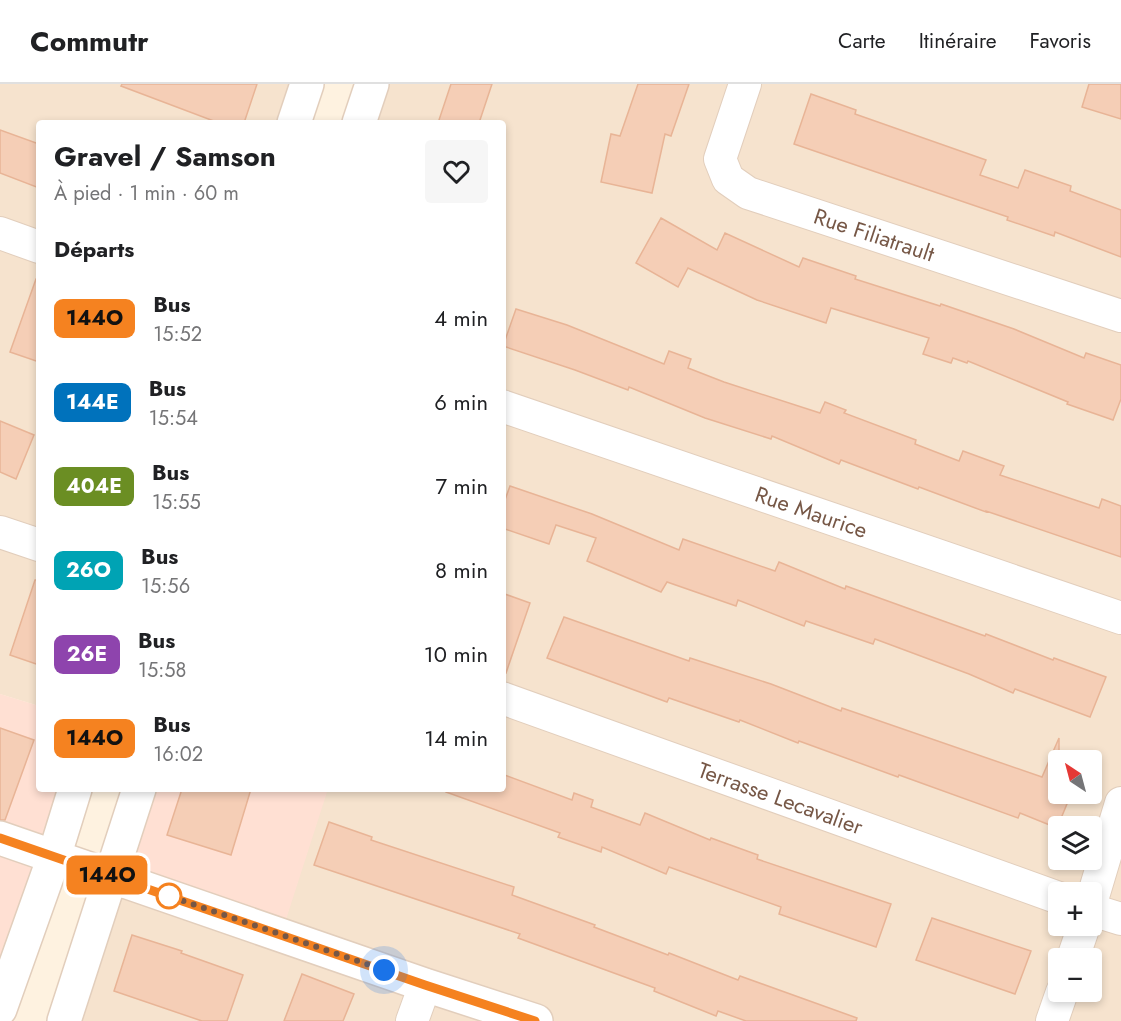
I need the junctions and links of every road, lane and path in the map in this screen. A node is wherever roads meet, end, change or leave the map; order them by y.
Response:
1 (307, 84) edge
2 (372, 84) edge
3 (745, 84) edge
4 (295, 120) edge
5 (360, 120) edge
6 (0, 233) edge
7 (36, 246) edge
8 (1121, 316) edge
9 (506, 407) edge
10 (0, 532) edge
11 (36, 543) edge
12 (1121, 618) edge
13 (506, 699) edge
14 (74, 792) edge
15 (139, 792) edge
16 (1121, 803) edge
17 (0, 838) edge
18 (54, 856) junction
19 (111, 877) junction
20 (1097, 882) edge
21 (1048, 894) edge
22 (1102, 913) edge
23 (1121, 920) edge
24 (425, 985) junction
25 (1059, 1002) edge
26 (0, 1009) edge
27 (64, 1021) edge
28 (412, 1021) edge
29 (536, 1021) edge
30 (1052, 1021) edge

1 - 4 street
2 - 5 street
3 - 8 street, Rue Filiatrault
6 - 7 street
9 - 12 street, Rue Maurice
10 - 11 street
13 - 21 street, Terrasse Lecavalier
14 - 18 street
15 - 19 street
16 - 20 street
17 - 18 street
18 - 19 street
18 - 26 street
19 - 24 street
19 - 27 street
22 - 23 street
24 - 28 street
24 - 29 street
25 - 30 street

